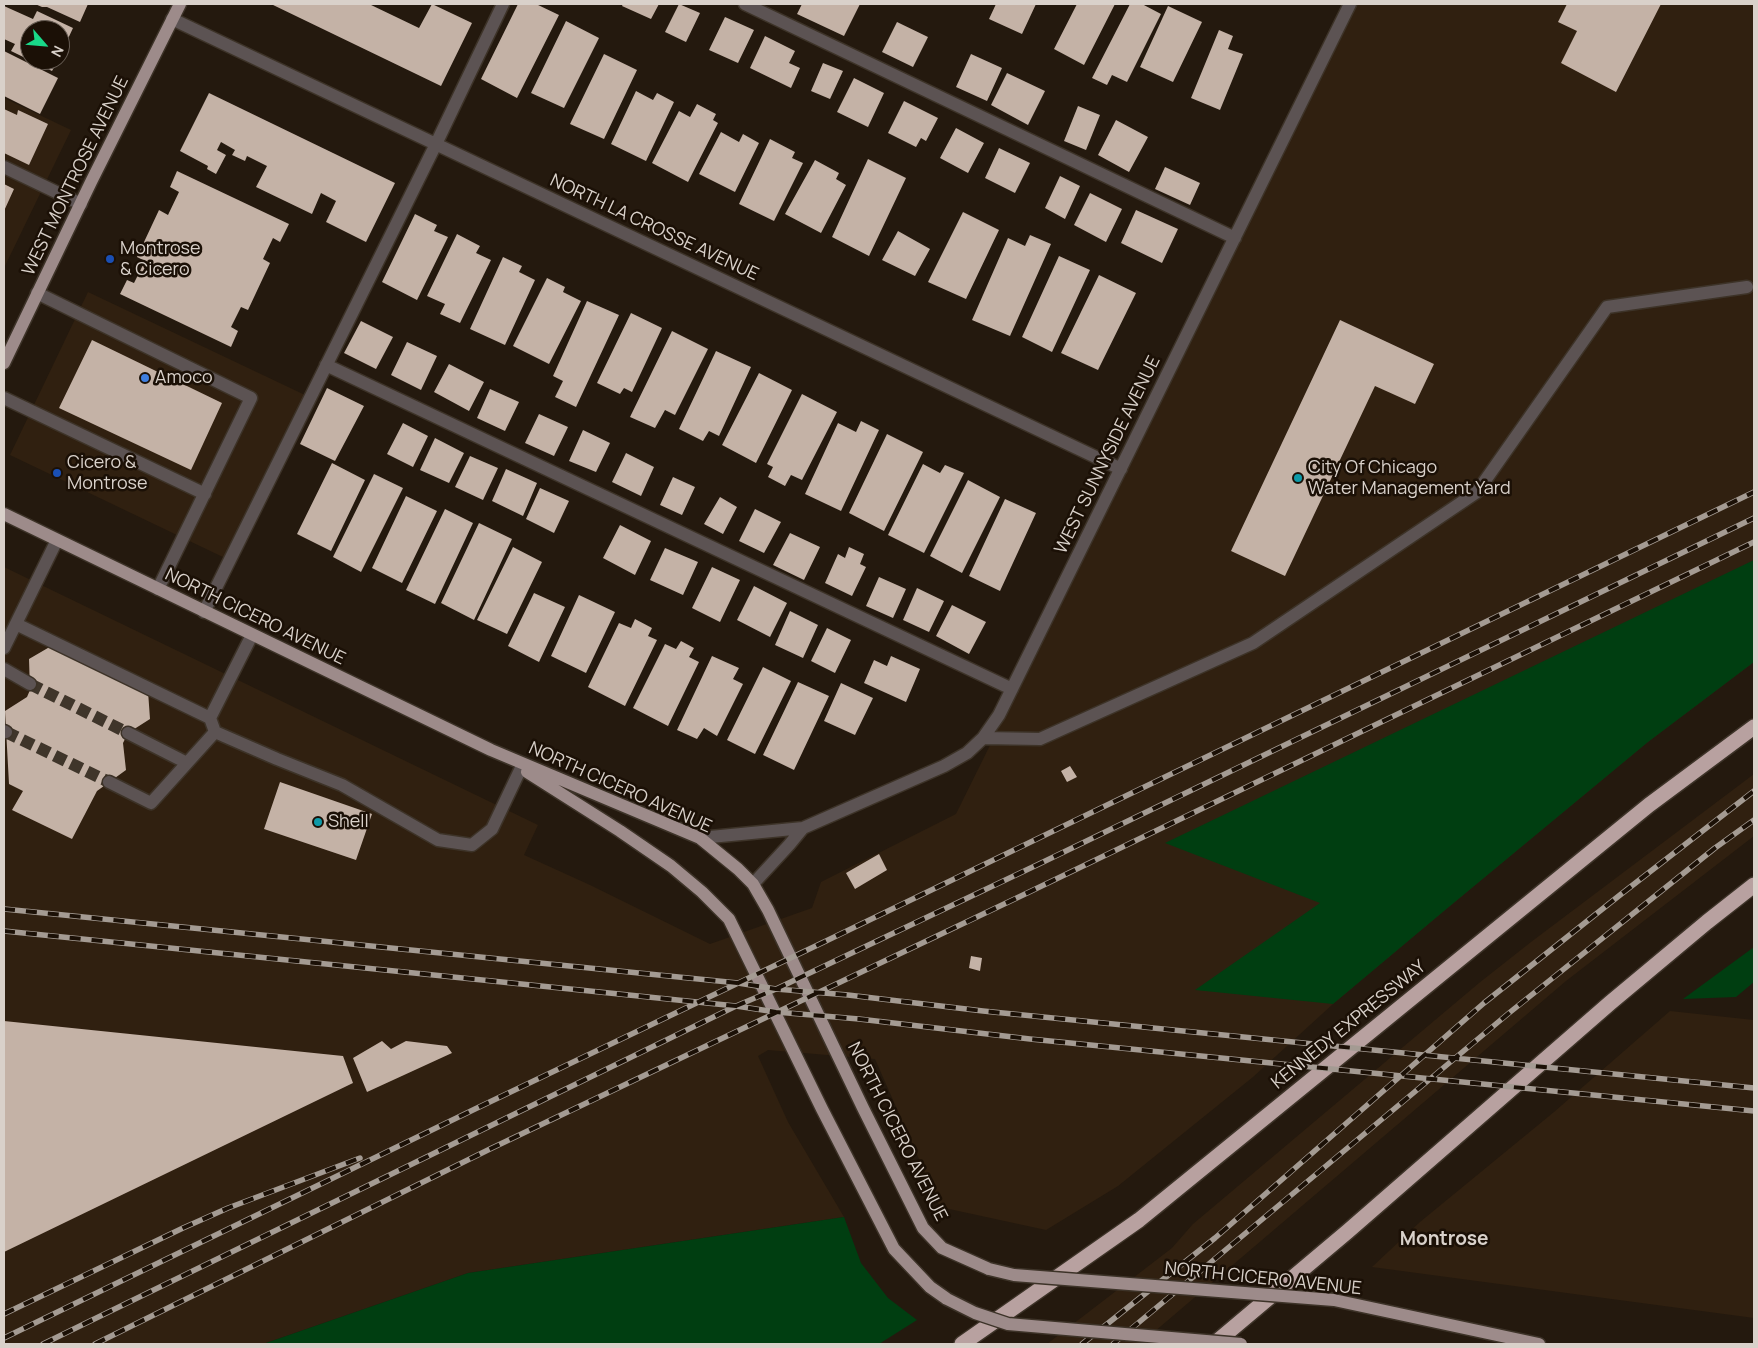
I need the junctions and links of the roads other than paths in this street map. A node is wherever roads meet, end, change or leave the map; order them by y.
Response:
1 (180, 4) edge
2 (503, 4) edge
3 (745, 4) edge
4 (1350, 4) edge
5 (172, 19) junction
6 (436, 144) junction
7 (4, 167) edge
8 (80, 204) junction
9 (1235, 238) junction
10 (1747, 287) dead end
11 (37, 293) junction
12 (4, 363) edge
13 (326, 365) junction
14 (4, 398) edge
15 (1121, 469) junction
16 (205, 494) junction
17 (4, 514) edge
18 (57, 540) junction
19 (158, 590) junction
20 (204, 612) junction
21 (16, 624) junction
22 (252, 635) junction
23 (4, 648) edge
24 (4, 669) edge
25 (30, 684) tunnel mouth
26 (1012, 688) junction
27 (210, 718) junction
28 (1754, 727) edge
29 (215, 732) junction
30 (128, 733) tunnel mouth
31 (983, 738) junction
32 (491, 750) junction
33 (187, 763) junction
34 (521, 768) junction
35 (109, 782) tunnel mouth
36 (803, 828) junction
37 (700, 838) junction
38 (753, 884) junction
39 (1754, 885) edge
40 (962, 1344) edge
41 (1214, 1344) edge
42 (1242, 1344) edge
43 (1540, 1344) edge

1 - 5 main road, WEST MONTROSE AVENUE
2 - 6 street
3 - 9 street
4 - 9 street, WEST SUNNYSIDE AVENUE
5 - 6 street, NORTH LA CROSSE AVENUE
5 - 8 main road, WEST MONTROSE AVENUE
6 - 13 street
6 - 15 street, NORTH LA CROSSE AVENUE
7 - 8 street
8 - 11 main road, WEST MONTROSE AVENUE
9 - 15 street, WEST SUNNYSIDE AVENUE
10 - 31 street
11 - 12 main road, WEST MONTROSE AVENUE
11 - 16 street
13 - 20 street
13 - 26 street
14 - 16 street
15 - 26 street, WEST SUNNYSIDE AVENUE
16 - 19 street
17 - 18 main road, NORTH CICERO AVENUE
18 - 19 main road, NORTH CICERO AVENUE
18 - 21 street
19 - 20 main road, NORTH CICERO AVENUE
20 - 22 main road, NORTH CICERO AVENUE
21 - 23 street
21 - 27 street
22 - 27 street
22 - 32 main road, NORTH CICERO AVENUE
24 - 25 street
26 - 31 street, WEST SUNNYSIDE AVENUE
27 - 29 street
28 - 40 highway, KENNEDY EXPRESSWAY
29 - 33 street
29 - 34 street
30 - 33 street
31 - 36 street, WEST SUNNYSIDE AVENUE
32 - 34 main road, NORTH CICERO AVENUE
32 - 37 main road, NORTH CICERO AVENUE
33 - 35 street
34 - 42 main road, NORTH CICERO AVENUE, bridge
36 - 37 street, WEST SUNNYSIDE AVENUE
36 - 38 street, WEST SUNNYSIDE AVENUE
37 - 38 main road, NORTH CICERO AVENUE
38 - 43 main road, NORTH CICERO AVENUE, bridge
39 - 41 highway

